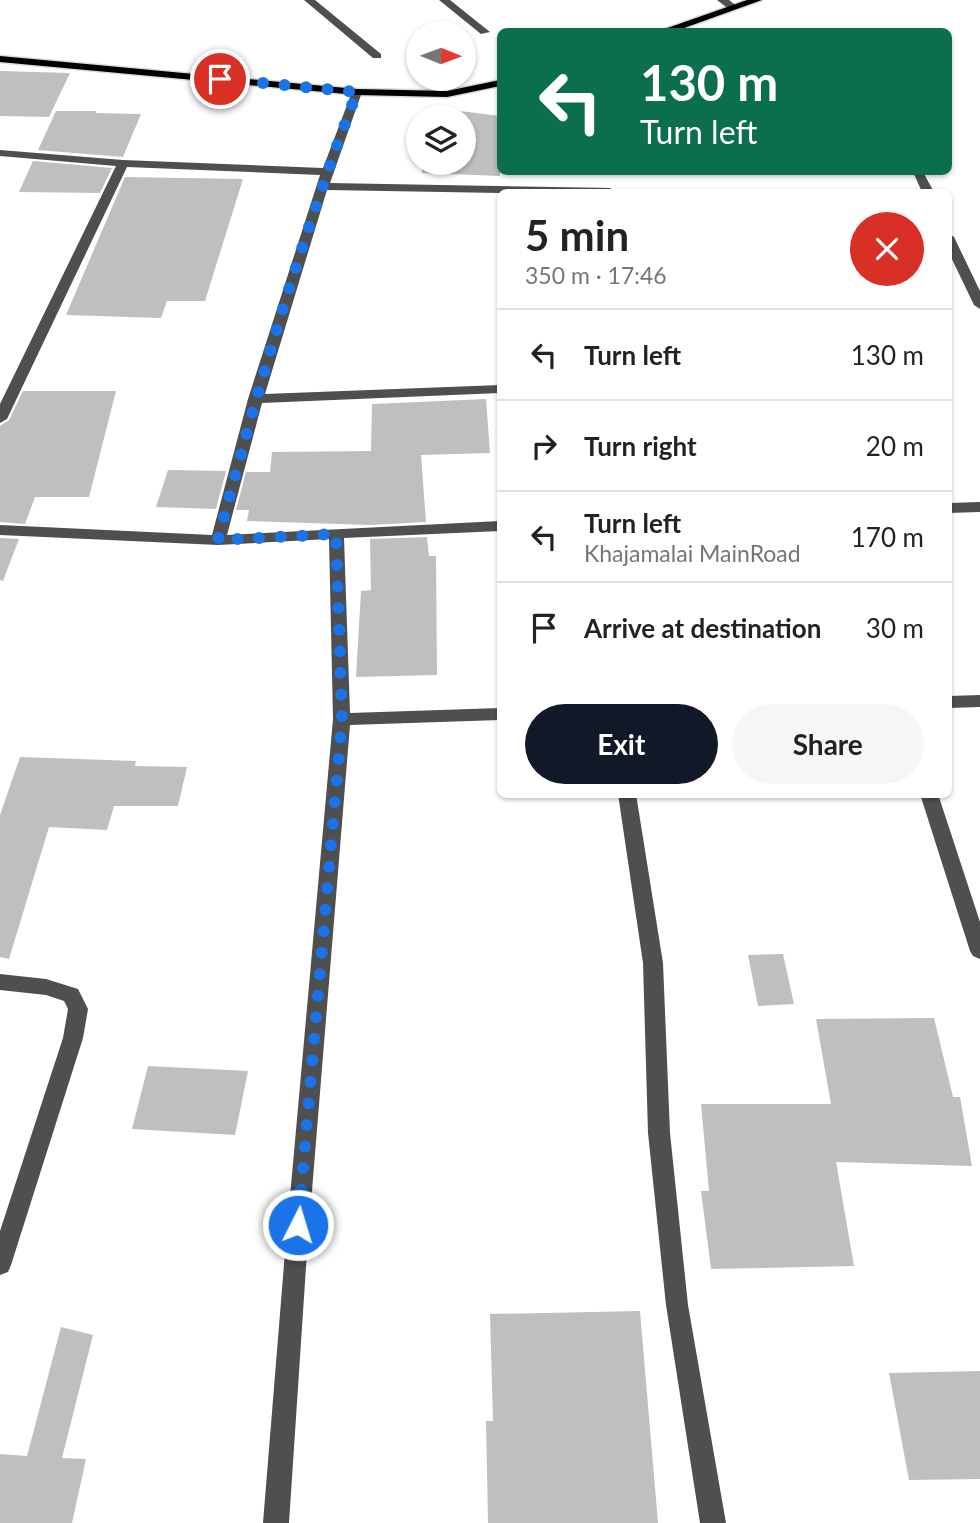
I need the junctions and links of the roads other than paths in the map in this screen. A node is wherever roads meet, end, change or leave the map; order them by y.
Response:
1 (309, 0) edge
2 (444, 0) edge
3 (722, 0) edge
4 (757, 0) edge
5 (734, 8) junction
6 (673, 28) edge
7 (485, 32) dead end
8 (377, 56) dead end
9 (0, 58) edge
10 (497, 84) edge
11 (357, 92) junction
12 (0, 153) edge
13 (123, 163) junction
14 (324, 179) junction
15 (544, 189) edge
16 (952, 246) edge
17 (980, 305) edge
18 (497, 389) edge
19 (255, 399) junction
20 (0, 419) edge
21 (980, 507) edge
22 (952, 508) edge
23 (497, 526) edge
24 (0, 530) edge
25 (336, 534) junction
26 (218, 540) junction
27 (980, 701) edge
28 (952, 702) edge
29 (497, 714) edge
30 (342, 719) junction
31 (629, 798) edge
32 (930, 798) edge
33 (980, 951) edge
34 (0, 982) edge
35 (0, 1265) edge
36 (276, 1523) edge
37 (713, 1523) edge

1 - 8 street
2 - 7 street
3 - 5 street
4 - 5 main road
5 - 6 main road
9 - 11 main road
10 - 11 main road
11 - 14 street
12 - 13 street
13 - 14 street
13 - 20 street
14 - 15 street
14 - 19 street
16 - 17 street
18 - 19 street
19 - 26 street
21 - 22 street
23 - 25 street
24 - 26 street
25 - 26 street
25 - 30 street
27 - 28 street
29 - 30 street
30 - 36 street
31 - 37 street
32 - 33 street
34 - 35 street

